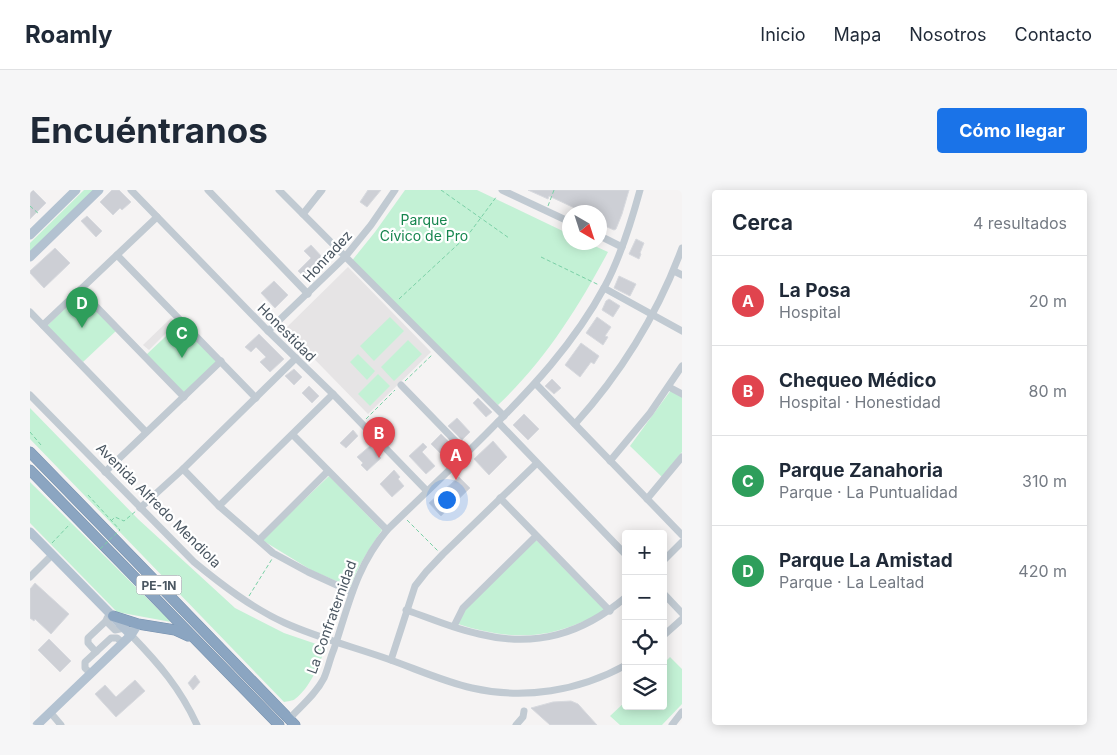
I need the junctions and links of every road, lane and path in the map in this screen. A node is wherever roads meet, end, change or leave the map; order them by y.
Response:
1 (76, 190) edge
2 (99, 190) edge
3 (131, 190) edge
4 (208, 190) edge
5 (279, 190) edge
6 (322, 190) edge
7 (395, 190) edge
8 (441, 190) edge
9 (502, 190) edge
10 (554, 190) edge
11 (640, 190) edge
12 (30, 206) edge
13 (546, 211) junction
14 (303, 214) junction
15 (157, 217) junction
16 (481, 218) junction
17 (562, 218) edge
18 (45, 220) junction
19 (30, 235) edge
20 (509, 238) dead end
21 (607, 240) edge
22 (622, 247) junction
23 (682, 248) edge
24 (117, 255) junction
25 (30, 257) edge
26 (345, 257) junction
27 (541, 257) dead end
28 (674, 270) junction
29 (682, 275) edge
30 (604, 288) junction
31 (80, 290) junction
32 (308, 294) junction
33 (392, 305) junction
34 (30, 312) edge
35 (652, 315) junction
36 (43, 325) junction
37 (268, 331) junction
38 (682, 331) edge
39 (296, 358) junction
40 (221, 361) junction
41 (682, 366) edge
42 (536, 384) junction
43 (401, 385) dead end
44 (669, 387) junction
45 (333, 394) junction
46 (682, 394) edge
47 (30, 395) edge
48 (184, 397) junction
49 (256, 398) junction
50 (504, 416) junction
51 (498, 422) junction
52 (575, 424) junction
53 (30, 432) edge
54 (146, 432) junction
55 (293, 435) junction
56 (41, 445) dead end
57 (30, 452) edge
58 (467, 453) junction
59 (682, 457) edge
60 (610, 461) junction
61 (536, 464) junction
62 (183, 469) junction
63 (30, 470) edge
64 (328, 471) junction
65 (106, 472) junction
66 (427, 491) junction
67 (88, 495) dead end
68 (500, 498) junction
69 (647, 499) junction
70 (219, 506) junction
71 (140, 508) junction
72 (402, 515) junction
73 (72, 521) dead end
74 (111, 521) junction
75 (387, 530) junction
76 (30, 532) edge
77 (682, 535) edge
78 (536, 536) junction
79 (258, 540) junction
80 (682, 542) edge
81 (100, 549) dead end
82 (622, 551) edge
83 (49, 552) junction
84 (275, 554) junction
85 (442, 555) junction
86 (667, 557) edge
87 (30, 576) edge
88 (352, 592) junction
89 (667, 597) edge
90 (246, 600) junction
91 (622, 600) edge
92 (406, 610) junction
93 (610, 611) junction
94 (682, 613) edge
95 (109, 616) junction
96 (682, 619) edge
97 (138, 624) junction
98 (454, 626) junction
99 (118, 632) junction
100 (667, 632) edge
101 (131, 635) junction
102 (196, 640) junction
103 (336, 641) junction
104 (123, 643) junction
105 (96, 652) junction
106 (390, 660) junction
107 (622, 667) edge
108 (91, 674) junction
109 (524, 711) dead end
110 (50, 712) junction
111 (682, 712) edge
112 (292, 722) edge
113 (37, 725) edge
114 (61, 725) edge
115 (197, 725) edge
116 (279, 725) edge
117 (516, 725) edge
118 (672, 725) edge

1 - 18 main road
2 - 25 main road
3 - 15 street, Honestidad
4 - 32 street
5 - 14 street
6 - 14 street
7 - 26 street, Honradez
8 - 16 path
9 - 13 street
9 - 16 path
10 - 13 path
11 - 22 street, La Confraternidad
12 - 18 path
13 - 17 street
14 - 26 street
15 - 24 street
15 - 37 street, Honestidad
16 - 20 path
16 - 33 path
18 - 19 main road
21 - 22 street
22 - 30 street, La Confraternidad
23 - 28 street
24 - 31 street
24 - 40 street
26 - 32 street, Honradez
26 - 33 street
27 - 30 path
28 - 29 street
28 - 35 street
30 - 35 street
30 - 42 street, La Confraternidad
31 - 36 street
31 - 48 street
32 - 37 street, Honradez
33 - 50 street
34 - 36 street
35 - 38 street
35 - 52 street
36 - 54 street
37 - 39 street, Honestidad
39 - 45 street, Honestidad
39 - 49 street
40 - 48 street
40 - 49 street
41 - 44 street
42 - 50 street, La Confraternidad
42 - 52 street
43 - 58 street
44 - 46 street
44 - 60 street
45 - 55 street
45 - 66 street, Honestidad
47 - 65 street, Avenida Alfredo Mendiola
48 - 54 street
49 - 62 street
50 - 51 street, La Confraternidad
51 - 58 street, La Confraternidad
51 - 61 street
52 - 60 street
53 - 56 path
54 - 65 street
55 - 64 street
55 - 70 street
57 - 112 highway, PE-1N
58 - 66 street, La Confraternidad
59 - 69 street
60 - 69 street
61 - 68 street
61 - 82 street
62 - 70 street
62 - 71 street
63 - 102 highway, PE-1N
64 - 75 street
64 - 79 street
65 - 71 street, Avenida Alfredo Mendiola
66 - 72 street, La Confraternidad
67 - 74 path
68 - 78 street
68 - 85 street
69 - 77 street
70 - 79 street
71 - 74 path
71 - 90 street, Avenida Alfredo Mendiola
72 - 75 street, La Confraternidad
72 - 85 path
73 - 83 path
74 - 81 path, bridge
75 - 88 street, La Confraternidad
76 - 83 main road
78 - 93 street
78 - 98 street
79 - 84 street
80 - 86 street
83 - 87 street
83 - 95 main road
84 - 88 street
84 - 90 path
85 - 92 street
88 - 103 street, La Confraternidad
89 - 94 street
90 - 103 street, Avenida Alfredo Mendiola
91 - 93 street
92 - 98 street
92 - 106 street
93 - 98 street
95 - 97 highway
95 - 99 main road
95 - 105 street
96 - 100 street
97 - 101 main road
97 - 102 highway
99 - 101 main road
99 - 104 street
99 - 105 street
101 - 104 main road
101 - 115 street
102 - 116 highway, PE-1N
103 - 106 street, Avenida Alfredo Mendiola
103 - 112 street, La Confraternidad
104 - 108 main road
105 - 108 street
106 - 107 street, Avenida Alfredo Mendiola
108 - 110 main road
109 - 117 street
110 - 113 main road
110 - 114 street
111 - 118 street

